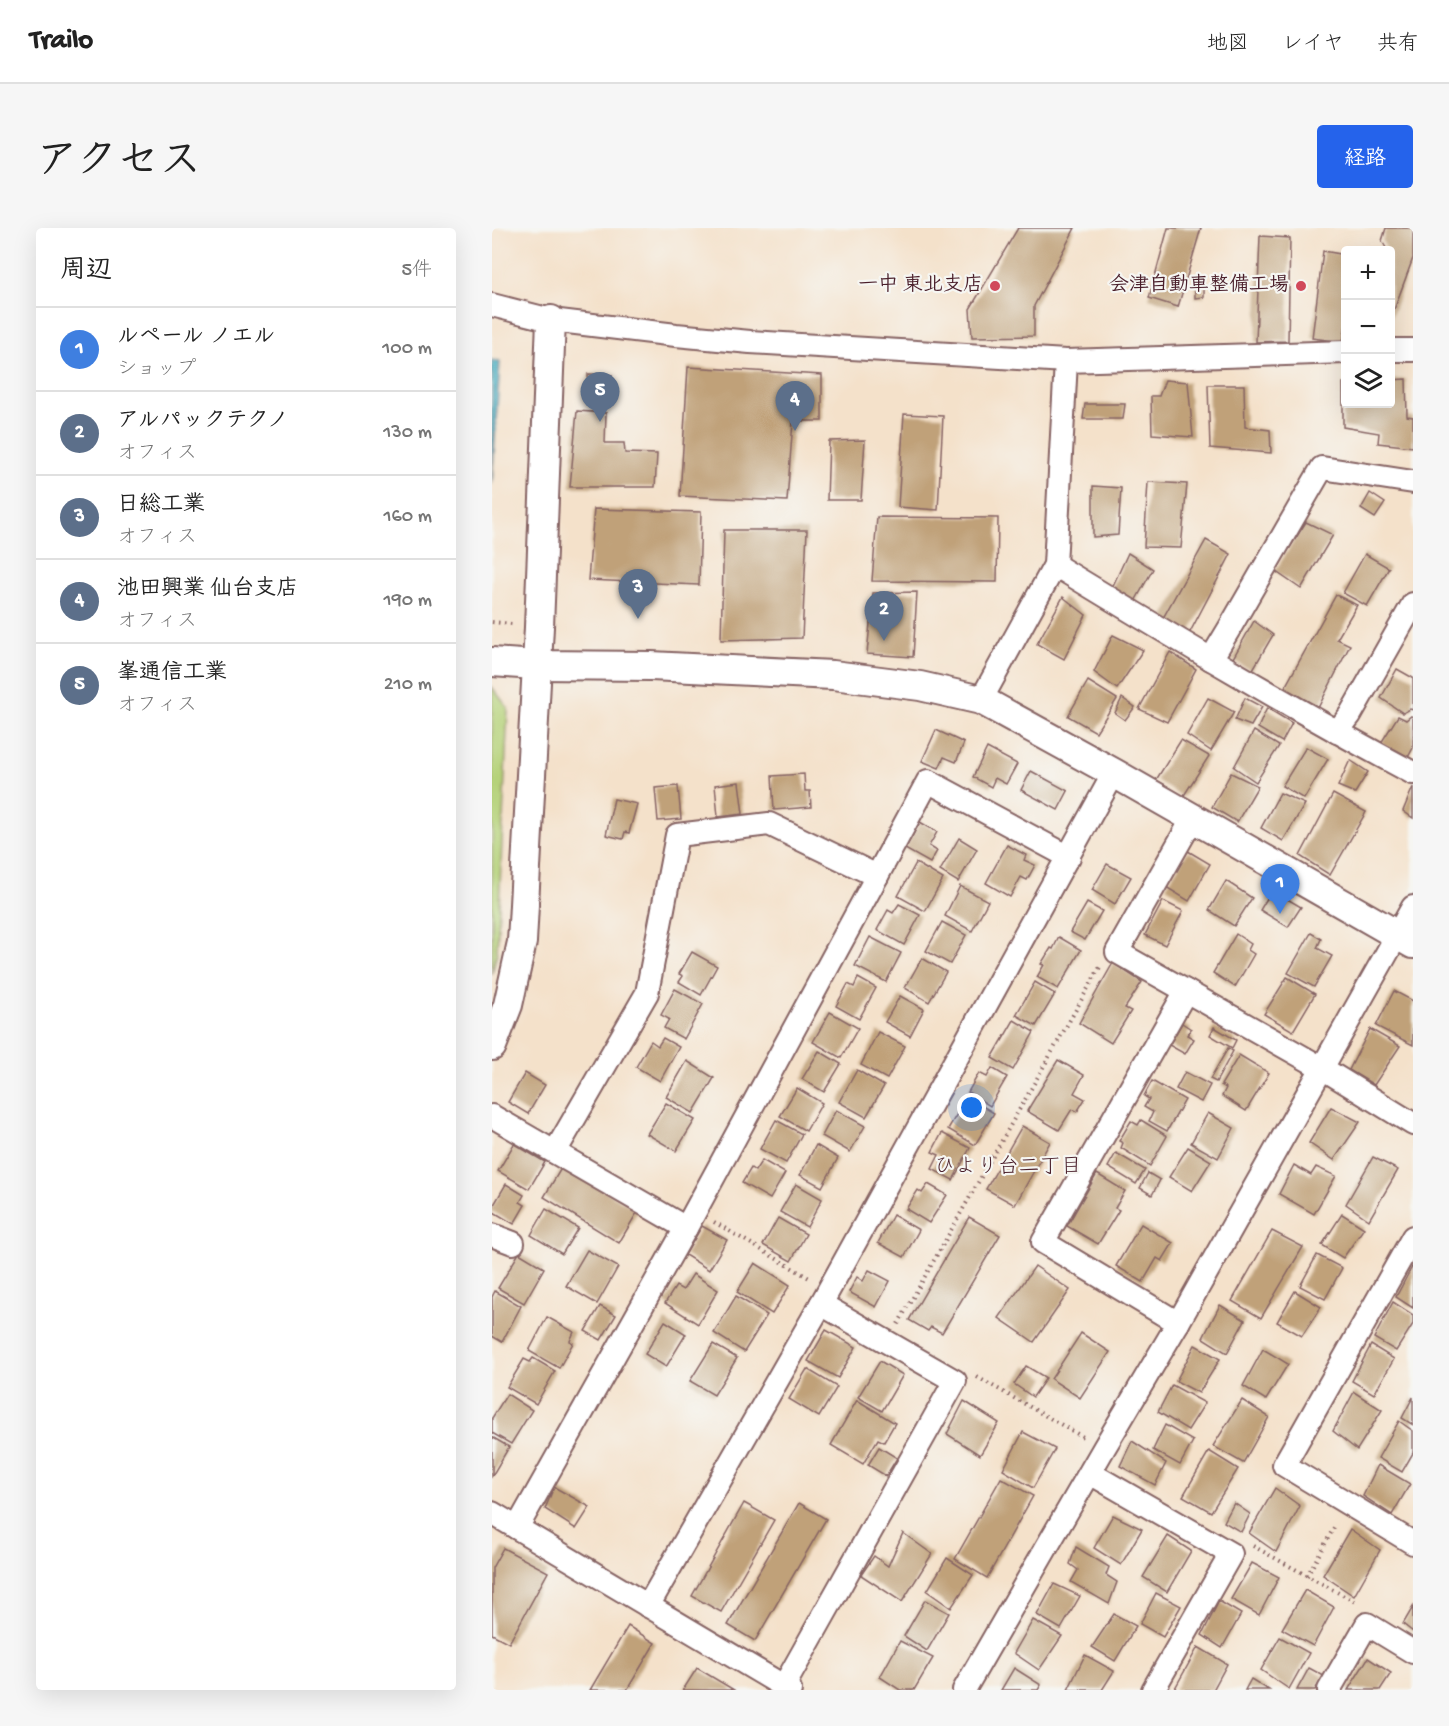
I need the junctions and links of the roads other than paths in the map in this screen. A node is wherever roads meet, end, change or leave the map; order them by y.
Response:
1 (492, 305) edge
2 (551, 320) junction
3 (1395, 350) edge
4 (1413, 350) edge
5 (1341, 352) edge
6 (1065, 361) junction
7 (1413, 482) edge
8 (1055, 565) junction
9 (1413, 604) edge
10 (1210, 659) junction
11 (492, 662) edge
12 (536, 665) junction
13 (981, 699) junction
14 (1337, 732) junction
15 (1114, 773) junction
16 (1413, 773) edge
17 (1193, 818) junction
18 (1069, 857) junction
19 (877, 876) junction
20 (1413, 907) edge
21 (1405, 939) edge
22 (1186, 991) junction
23 (492, 1046) edge
24 (1322, 1068) junction
25 (492, 1116) edge
26 (1413, 1124) edge
27 (555, 1152) junction
28 (691, 1220) junction
29 (492, 1235) edge
30 (1413, 1237) edge
31 (513, 1243) dead end
32 (821, 1304) junction
33 (1178, 1323) junction
34 (1090, 1473) junction
35 (492, 1513) edge
36 (517, 1528) junction
37 (1413, 1543) edge
38 (648, 1606) junction
39 (1413, 1652) edge
40 (787, 1688) edge
41 (964, 1690) edge
42 (1153, 1690) edge
43 (1329, 1690) edge

1 - 2 street
2 - 6 street
2 - 12 street
3 - 4 street
5 - 6 street
6 - 8 street
7 - 10 street
8 - 10 street
8 - 13 street
9 - 14 street
10 - 14 street
11 - 12 street
12 - 13 street
12 - 23 street
13 - 15 street
14 - 16 street
15 - 17 street
15 - 18 street
17 - 21 street
17 - 22 street
18 - 19 street
18 - 32 street
19 - 27 street
19 - 28 street
20 - 21 street
21 - 24 street
22 - 24 street
22 - 33 street
24 - 26 street
24 - 33 street
25 - 27 street
27 - 28 street
28 - 36 street
29 - 31 street
30 - 37 street
32 - 38 street
32 - 40 street
33 - 34 street
34 - 41 street
34 - 42 street
35 - 36 street
36 - 38 street
38 - 40 street
39 - 43 street

